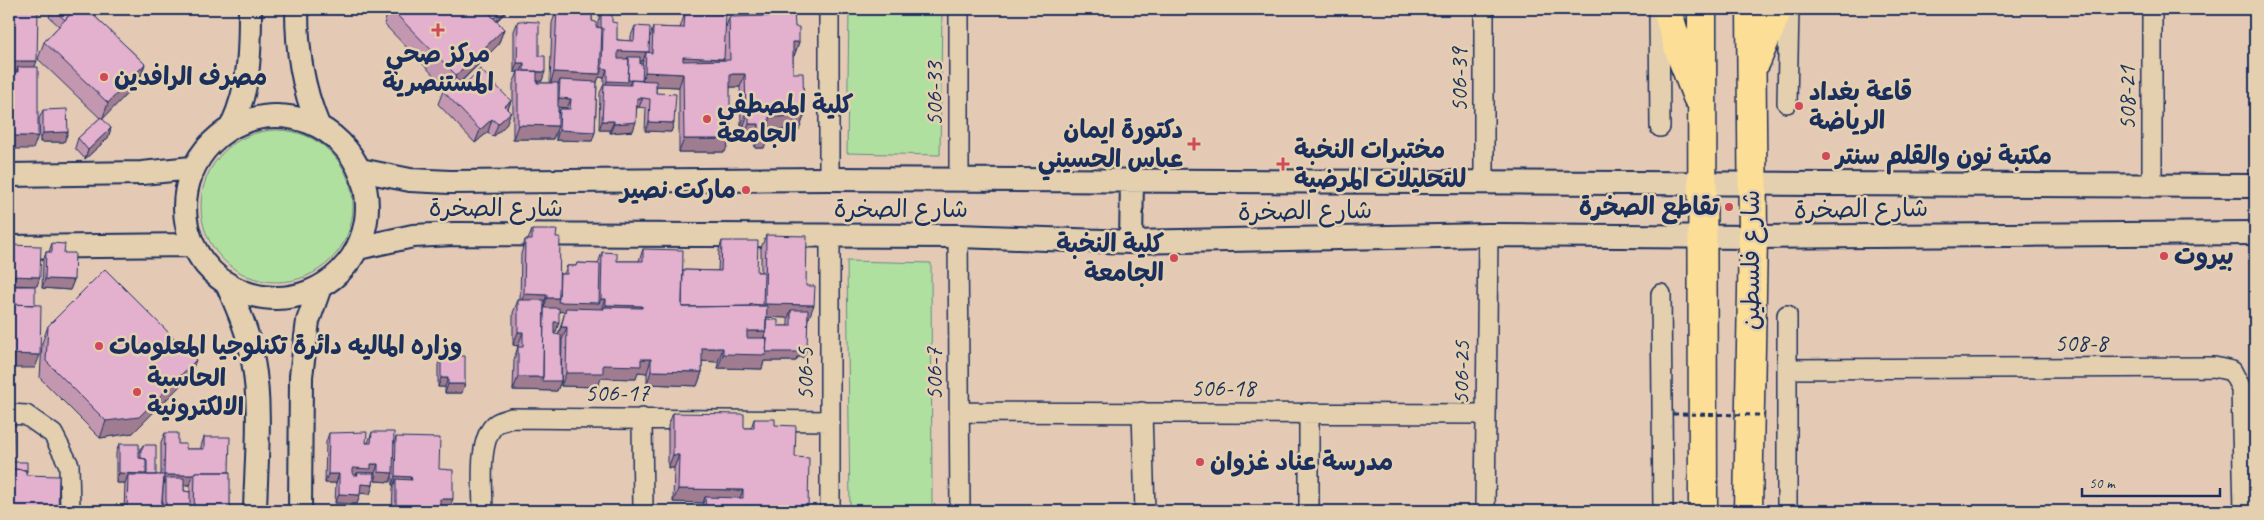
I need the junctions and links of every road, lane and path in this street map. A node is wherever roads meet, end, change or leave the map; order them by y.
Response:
1 (250, 9) edge
2 (297, 9) edge
3 (829, 9) edge
4 (959, 9) edge
5 (1484, 9) edge
6 (1660, 9) edge
7 (1667, 9) edge
8 (1702, 9) edge
9 (1751, 9) edge
10 (1778, 9) edge
11 (1789, 9) edge
12 (2152, 9) edge
13 (1752, 70) junction
14 (1787, 103) dead end
15 (1702, 111) junction
16 (232, 125) junction
17 (318, 125) junction
18 (1660, 126) dead end
19 (192, 168) junction
20 (360, 170) junction
21 (9, 175) edge
22 (829, 179) junction
23 (959, 180) junction
24 (1132, 180) junction
25 (1484, 181) junction
26 (1752, 182) junction
27 (1703, 183) junction
28 (2152, 186) junction
29 (2255, 186) edge
30 (2255, 232) edge
31 (1488, 235) junction
32 (1703, 235) junction
33 (958, 236) junction
34 (830, 237) junction
35 (1752, 237) junction
36 (1131, 242) junction
37 (192, 245) junction
38 (9, 247) edge
39 (358, 248) junction
40 (227, 284) junction
41 (320, 287) junction
42 (1661, 294) dead end
43 (1786, 315) dead end
44 (1787, 369) junction
45 (959, 412) junction
46 (1142, 412) junction
47 (1309, 413) junction
48 (9, 414) edge
49 (1486, 414) junction
50 (1673, 414) dead end
51 (1765, 415) dead end
52 (642, 418) junction
53 (830, 421) junction
54 (2249, 480) edge
55 (70, 511) edge
56 (255, 511) edge
57 (300, 511) edge
58 (483, 511) edge
59 (643, 511) edge
60 (830, 511) edge
61 (960, 511) edge
62 (1145, 511) edge
63 (1309, 511) edge
64 (1485, 511) edge
65 (1663, 511) edge
66 (1703, 511) edge
67 (1748, 511) edge
68 (1787, 511) edge
69 (2244, 511) edge

1 - 16 street
2 - 17 street
3 - 22 street
4 - 23 street, 506-33
5 - 25 street, 506-39
6 - 18 street
7 - 15 main road
8 - 15 main road, شارع فلسطين
9 - 13 main road, شارع فلسطين
10 - 13 main road
11 - 14 street
12 - 28 street, 508-21
13 - 26 main road, شارع فلسطين
15 - 27 main road, شارع فلسطين
16 - 17 street
16 - 19 street
17 - 20 street
19 - 21 street
19 - 37 street
20 - 22 street, شارع الصخرة
20 - 39 street
22 - 23 street, شارع الصخرة
23 - 24 street, شارع الصخرة
24 - 25 street, شارع الصخرة
24 - 36 street
25 - 27 street, شارع الصخرة
26 - 27 street, شارع الصخرة
26 - 28 street, شارع الصخرة
26 - 35 main road, شارع فلسطين
27 - 32 main road, شارع فلسطين
28 - 29 street, شارع الصخرة
30 - 35 street, شارع الصخرة
31 - 32 street, شارع الصخرة
31 - 36 street, شارع الصخرة
31 - 49 street, 506-25
32 - 35 street, شارع الصخرة
32 - 66 main road, شارع فلسطين
33 - 34 street, شارع الصخرة
33 - 36 street, شارع الصخرة
33 - 45 street, 506-7
34 - 39 street, شارع الصخرة
34 - 53 street, 506-5
35 - 67 main road, شارع فلسطين
37 - 38 street
37 - 40 street
39 - 41 street
40 - 41 street
40 - 56 street
41 - 57 street
42 - 65 street
43 - 44 street
44 - 54 street, 508-8
44 - 68 street
45 - 46 street, 506-18
45 - 61 street, 506-7
46 - 47 street, 506-18
46 - 62 street
47 - 49 street, 506-18
47 - 63 street
48 - 55 street
49 - 64 street, 506-25
50 - 51 path, bridge
52 - 53 street, 506-17
52 - 58 street, 506-17
52 - 59 street
53 - 60 street, 506-5
54 - 69 street, 508-8

